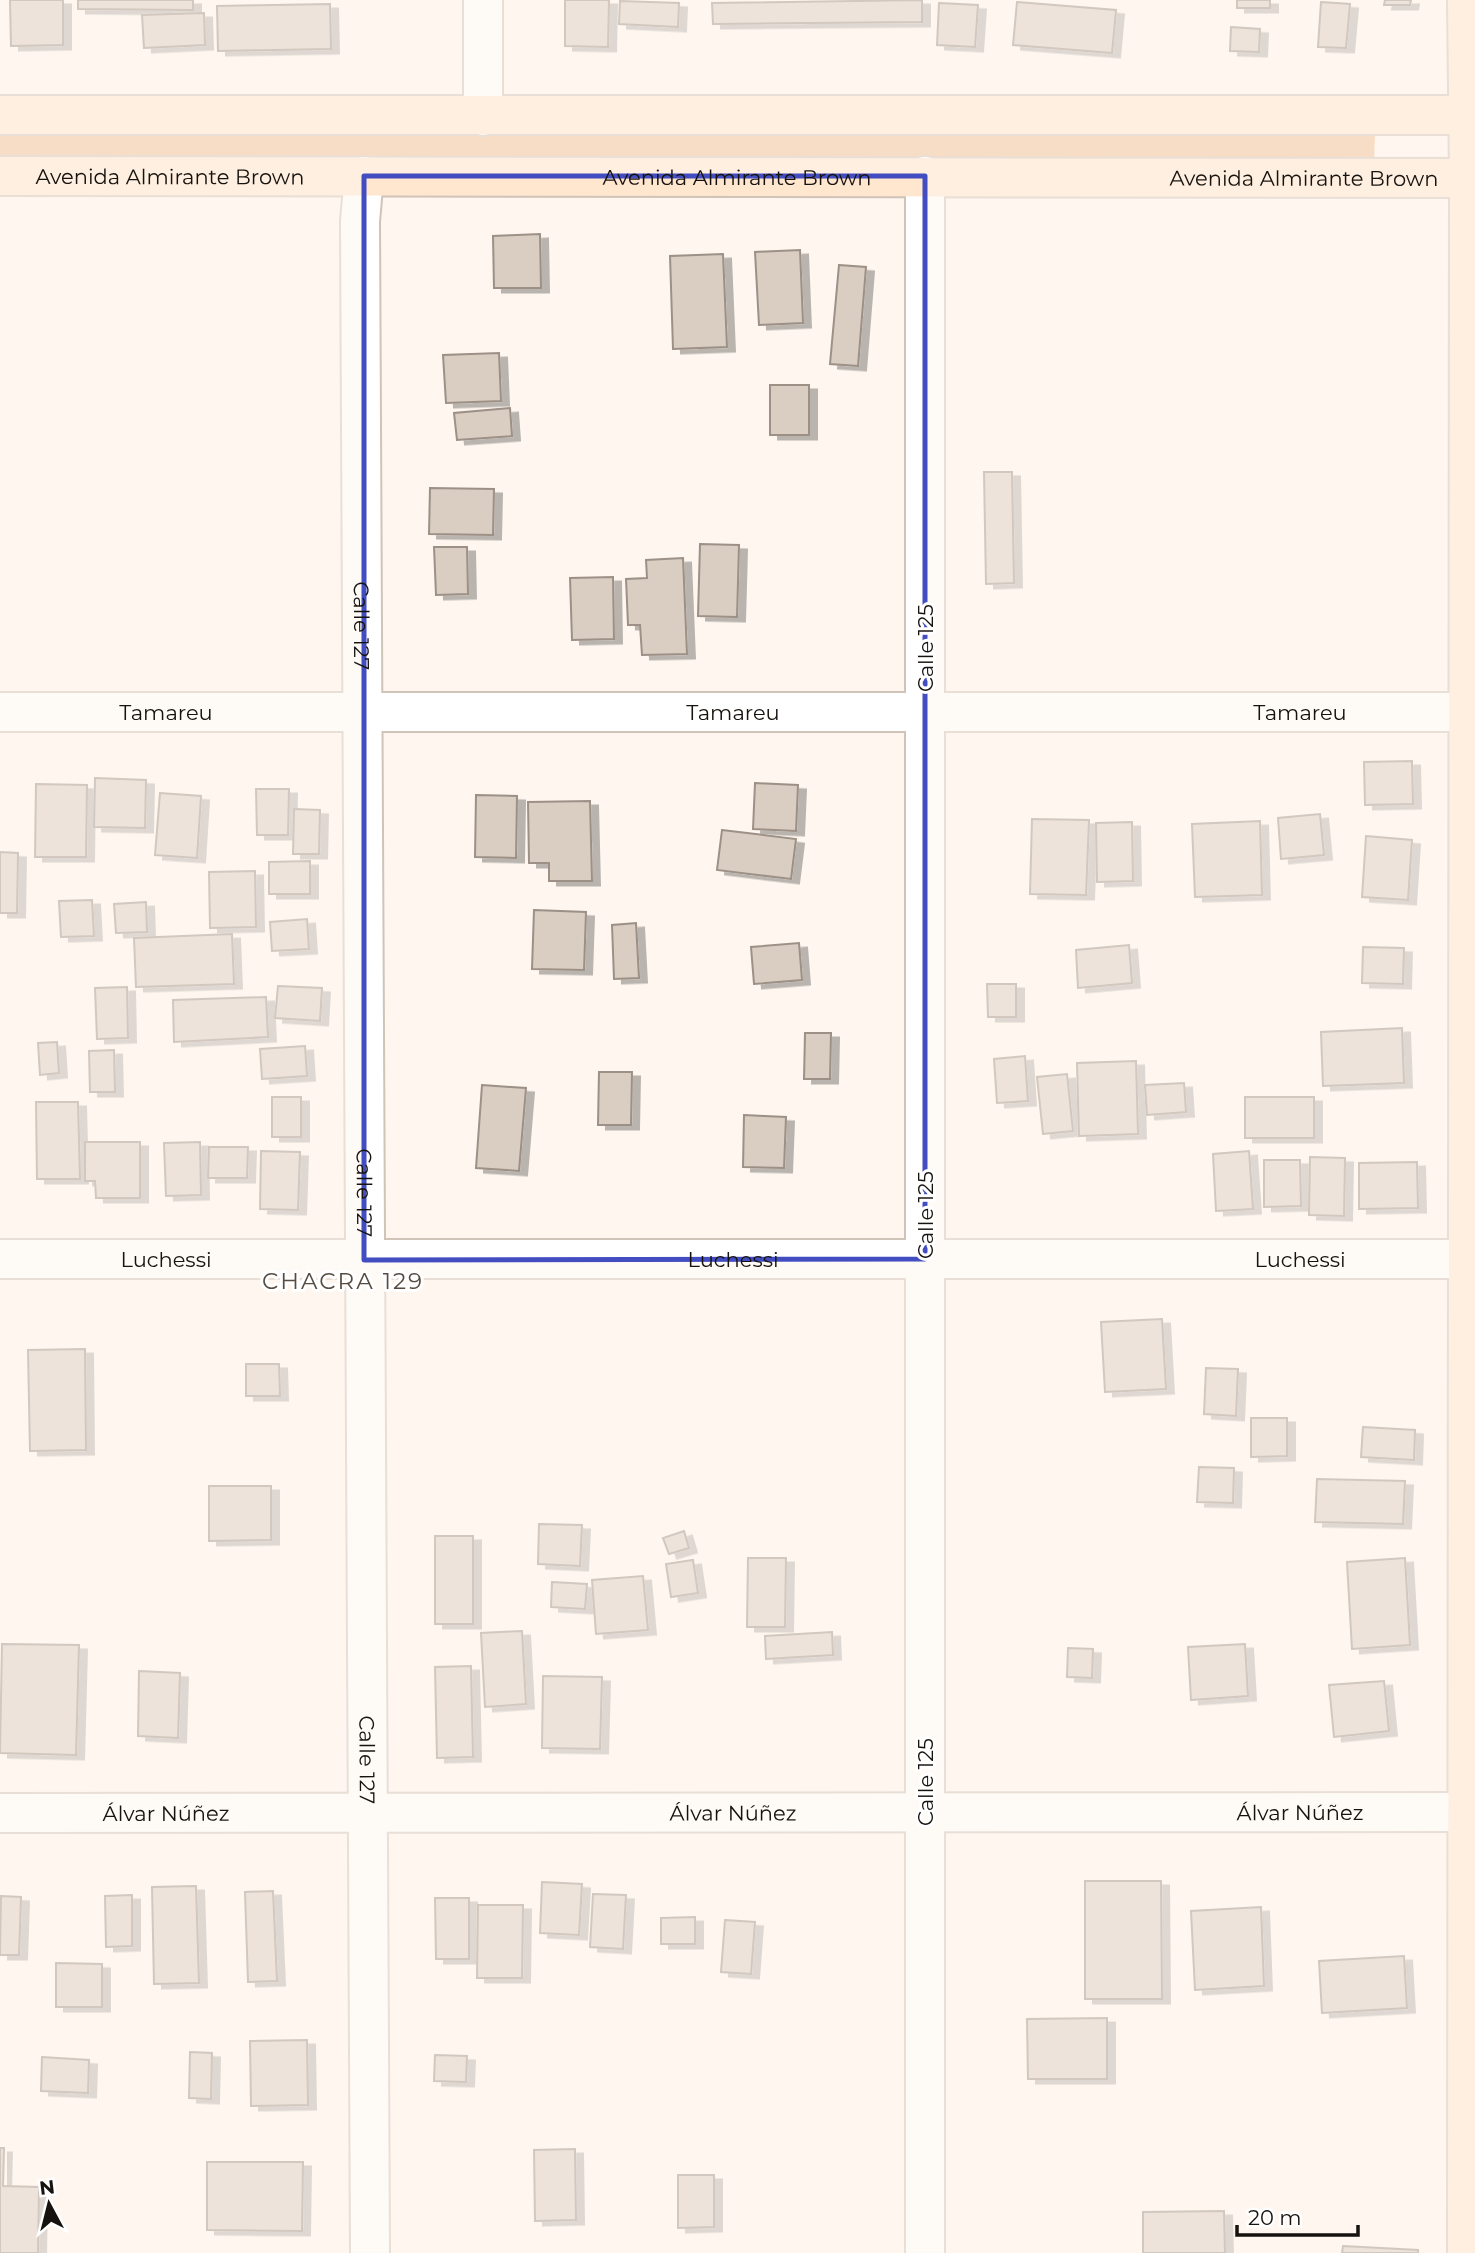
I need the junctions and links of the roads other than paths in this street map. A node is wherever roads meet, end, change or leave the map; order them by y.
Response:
1 (483, 0) edge
2 (1467, 0) edge
3 (0, 115) edge
4 (1471, 115) edge
5 (483, 116) junction
6 (0, 176) edge
7 (364, 176) junction
8 (925, 176) junction
9 (1472, 178) edge
10 (0, 712) edge
11 (925, 712) junction
12 (1468, 712) junction
13 (362, 713) junction
14 (0, 1259) edge
15 (925, 1259) junction
16 (1468, 1259) junction
17 (364, 1260) junction
18 (366, 1812) junction
19 (1467, 1812) junction
20 (0, 1813) edge
21 (925, 1813) junction
22 (370, 2253) edge
23 (925, 2253) edge
24 (1467, 2253) edge

1 - 5 street
2 - 4 main road
3 - 5 main road
4 - 5 main road
4 - 9 main road
6 - 7 main road, Avenida Almirante Brown
7 - 8 main road, Avenida Almirante Brown
7 - 13 street, Calle 127
8 - 9 main road, Avenida Almirante Brown
8 - 11 street, Calle 125
9 - 12 main road
10 - 13 street, Tamareu
11 - 12 street, Tamareu
11 - 13 street, Tamareu
11 - 15 street, Calle 125
12 - 16 main road
13 - 17 street, Calle 127
14 - 17 street, Luchessi
15 - 16 street, Luchessi
15 - 17 street, Luchessi
15 - 21 street, Calle 125
16 - 19 main road
17 - 18 street, Calle 127
18 - 20 street, Álvar Núñez
18 - 21 street, Álvar Núñez
18 - 22 street, Calle 127
19 - 21 street, Álvar Núñez
19 - 24 main road
21 - 23 street, Calle 125

